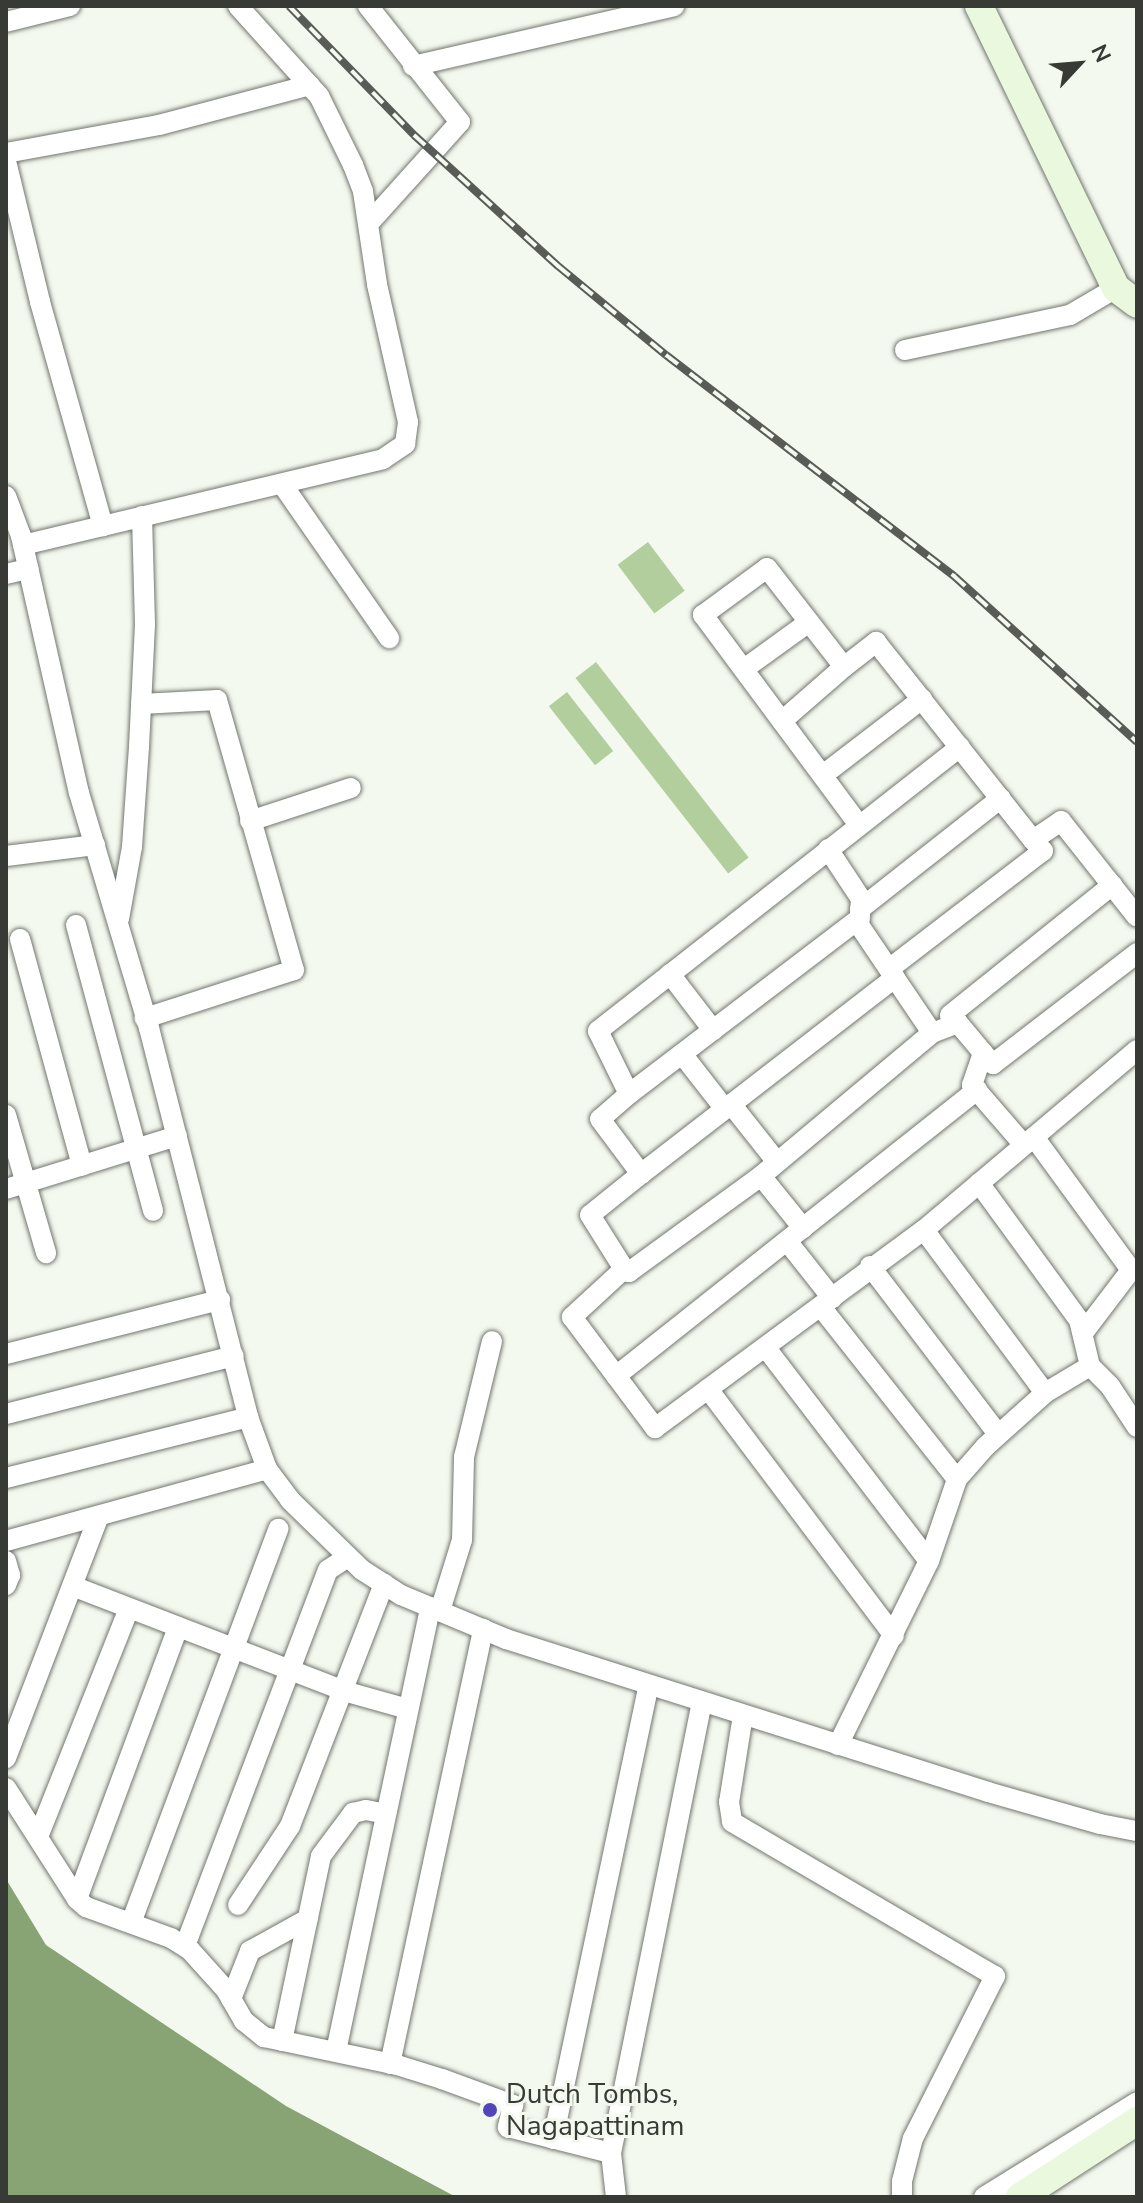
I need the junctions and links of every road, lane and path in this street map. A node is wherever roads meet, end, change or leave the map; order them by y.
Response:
1 (70, 6) edge
2 (238, 6) edge
3 (368, 6) edge
4 (674, 6) edge
5 (979, 6) edge
6 (6, 22) edge
7 (413, 66) junction
8 (310, 85) junction
9 (6, 153) edge
10 (6, 161) edge
11 (370, 222) junction
12 (1126, 296) edge
13 (905, 350) dead end
14 (282, 484) junction
15 (6, 498) edge
16 (142, 516) junction
17 (103, 526) junction
18 (23, 545) junction
19 (28, 569) junction
20 (6, 574) edge
21 (809, 622) junction
22 (389, 638) dead end
23 (844, 667) junction
24 (744, 669) junction
25 (922, 699) junction
26 (141, 704) junction
27 (782, 721) junction
28 (960, 747) junction
29 (823, 775) junction
30 (351, 788) dead end
31 (1001, 798) junction
32 (250, 821) junction
33 (859, 825) junction
34 (1033, 840) junction
35 (95, 845) junction
36 (828, 849) junction
37 (6, 856) edge
38 (1112, 885) junction
39 (860, 914) junction
40 (1137, 917) edge
41 (118, 923) junction
42 (76, 925) dead end
43 (20, 939) dead end
44 (1137, 953) edge
45 (670, 974) junction
46 (892, 974) junction
47 (145, 1018) junction
48 (958, 1023) junction
49 (713, 1030) junction
50 (932, 1033) junction
51 (1137, 1050) edge
52 (983, 1053) junction
53 (682, 1054) junction
54 (977, 1090) junction
55 (629, 1094) junction
56 (728, 1107) junction
57 (6, 1115) edge
58 (177, 1136) junction
59 (1029, 1141) junction
60 (136, 1149) junction
61 (777, 1162) junction
62 (82, 1166) junction
63 (641, 1174) junction
64 (761, 1176) junction
65 (979, 1183) junction
66 (16, 1186) edge
67 (153, 1211) dead end
68 (803, 1228) junction
69 (924, 1230) junction
70 (787, 1241) junction
71 (46, 1253) dead end
72 (870, 1266) junction
73 (624, 1269) junction
74 (220, 1300) junction
75 (826, 1302) junction
76 (1083, 1333) junction
77 (492, 1341) dead end
78 (766, 1348) junction
79 (6, 1354) edge
80 (234, 1356) junction
81 (1090, 1366) junction
82 (616, 1376) junction
83 (708, 1389) junction
84 (1045, 1393) junction
85 (6, 1414) edge
86 (248, 1417) junction
87 (1137, 1427) edge
88 (998, 1434) junction
89 (267, 1469) junction
90 (6, 1478) edge
91 (957, 1479) junction
92 (99, 1516) junction
93 (278, 1529) dead end
94 (6, 1541) edge
95 (348, 1557) junction
96 (6, 1561) edge
97 (929, 1561) junction
98 (384, 1584) junction
99 (6, 1585) edge
100 (75, 1587) junction
101 (129, 1608) junction
102 (435, 1609) junction
103 (178, 1627) junction
104 (483, 1629) junction
105 (894, 1636) junction
106 (234, 1649) junction
107 (290, 1670) junction
108 (649, 1685) junction
109 (344, 1691) junction
110 (702, 1702) junction
111 (408, 1709) junction
112 (743, 1715) junction
113 (838, 1745) junction
114 (6, 1758) edge
115 (6, 1788) edge
116 (386, 1814) junction
117 (1137, 1831) edge
118 (38, 1837) junction
119 (77, 1899) junction
120 (238, 1905) dead end
121 (308, 1919) junction
122 (131, 1923) junction
123 (185, 1946) junction
124 (231, 1999) junction
125 (282, 2041) junction
126 (336, 2051) junction
127 (390, 2064) junction
128 (1137, 2102) edge
129 (1137, 2121) edge
130 (553, 2139) junction
131 (611, 2153) junction
132 (616, 2197) edge
133 (902, 2197) edge
134 (984, 2197) edge
135 (1020, 2197) edge

1 - 6 street
2 - 8 street
3 - 7 street
4 - 7 street
5 - 12 main road
7 - 11 street
8 - 9 street
8 - 11 street
10 - 17 street
11 - 14 street
12 - 13 street
14 - 16 street
14 - 22 street
15 - 18 street
16 - 17 street
16 - 26 street
17 - 18 street
18 - 19 street
19 - 20 street
19 - 35 street
21 - 23 street
21 - 24 street
21 - 24 street
23 - 25 street
23 - 27 street
24 - 27 street
25 - 28 street
25 - 29 street
26 - 32 street
26 - 41 street
27 - 29 street
28 - 31 street
28 - 33 street
29 - 33 street
30 - 32 street
31 - 34 street
31 - 39 street
32 - 47 street
33 - 36 street
34 - 38 street
34 - 46 street
35 - 37 street
35 - 41 street
36 - 39 street
36 - 45 street
38 - 40 street
38 - 48 street
39 - 46 street
39 - 49 street
41 - 47 street
42 - 60 street
43 - 62 street
44 - 52 street
45 - 49 street
45 - 55 street
46 - 50 street
46 - 56 street
47 - 58 street
48 - 50 street
48 - 52 street
49 - 53 street
50 - 61 street
51 - 59 street
52 - 54 street
53 - 55 street
53 - 56 street
54 - 59 street
54 - 68 street
55 - 63 street
56 - 61 street
56 - 63 street
57 - 66 street
58 - 60 street
58 - 74 street
59 - 65 street
59 - 76 street
60 - 62 street
60 - 67 street
61 - 64 street
62 - 66 street
63 - 73 street
64 - 68 street
64 - 73 street
65 - 69 street
65 - 76 street
66 - 71 street
68 - 70 street
69 - 72 street
69 - 84 street
70 - 75 street
70 - 82 street
72 - 75 street
72 - 88 street
73 - 82 street
74 - 79 street
74 - 80 street
75 - 78 street
75 - 91 street
76 - 81 street
77 - 102 street
78 - 83 street
78 - 97 street
80 - 85 street
80 - 86 street
81 - 84 street
81 - 87 street
82 - 83 street
83 - 105 street
84 - 88 street
86 - 89 street
86 - 90 street
88 - 91 street
89 - 92 street
89 - 95 street
91 - 97 street
92 - 94 street
92 - 100 street
93 - 106 street
95 - 98 street
95 - 107 street
96 - 99 street
97 - 105 street
98 - 102 street
98 - 109 street
100 - 101 street
100 - 114 street
101 - 103 street
101 - 118 street
102 - 104 street
102 - 111 street
103 - 106 street
103 - 119 street
104 - 108 street
104 - 127 street
105 - 113 street
106 - 107 street
106 - 122 street
107 - 109 street
107 - 123 street
108 - 110 street
108 - 130 street
109 - 111 street
109 - 120 street
110 - 112 street
110 - 131 street
111 - 116 street
112 - 113 street
112 - 133 street
113 - 117 street
115 - 118 street
116 - 121 street
116 - 126 street
118 - 119 street
119 - 122 street
121 - 124 street
121 - 125 street
122 - 123 street
123 - 124 street
124 - 125 street
125 - 126 street
126 - 127 street
127 - 130 street
128 - 134 street
129 - 135 main road
130 - 131 street
131 - 132 street

